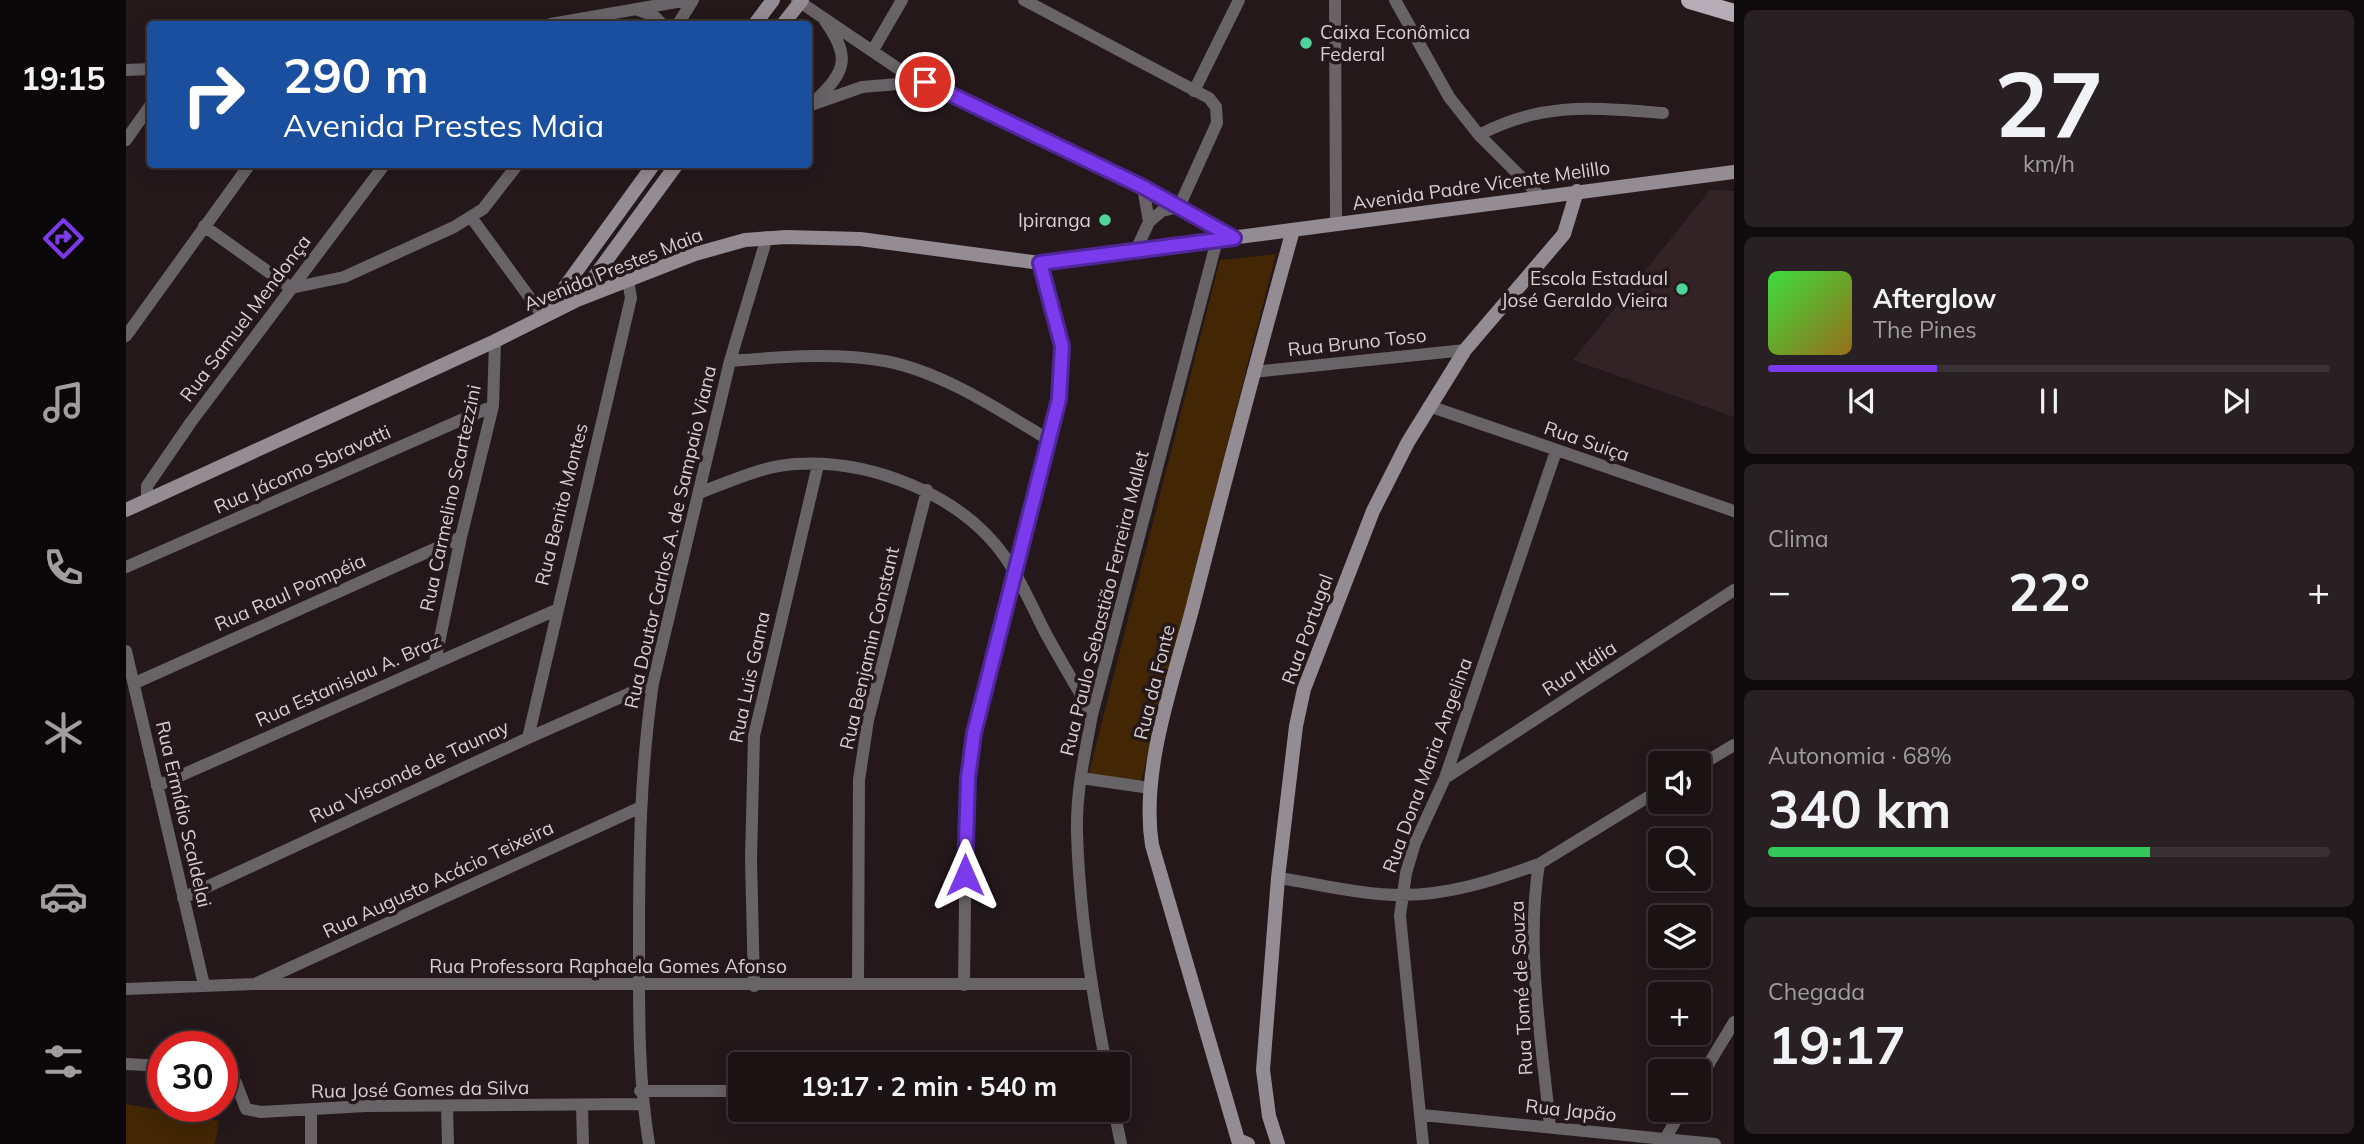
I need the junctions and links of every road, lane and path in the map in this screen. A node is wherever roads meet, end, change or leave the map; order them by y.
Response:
1 (688, 0) edge
2 (693, 0) edge
3 (773, 0) edge
4 (902, 0) edge
5 (1024, 0) edge
6 (1239, 0) edge
7 (1335, 0) edge
8 (1395, 0) edge
9 (1690, 0) edge
10 (800, 1) edge
11 (638, 10) junction
12 (1734, 13) edge
13 (820, 15) junction
14 (607, 20) edge
15 (659, 21) edge
16 (680, 21) edge
17 (757, 21) edge
18 (785, 21) edge
19 (873, 50) junction
20 (147, 69) edge
21 (126, 70) edge
22 (925, 82) junction
23 (1194, 91) junction
24 (812, 104) edge
25 (812, 105) edge
26 (147, 110) edge
27 (1663, 113) dead end
28 (1479, 135) junction
29 (126, 140) edge
30 (247, 168) edge
31 (382, 168) edge
32 (515, 168) edge
33 (651, 168) edge
34 (674, 168) edge
35 (1734, 172) edge
36 (1143, 187) junction
37 (1577, 191) junction
38 (1540, 196) junction
39 (1179, 207) junction
40 (471, 217) junction
41 (1149, 222) junction
42 (1336, 223) junction
43 (204, 226) junction
44 (1293, 230) junction
45 (767, 237) junction
46 (1234, 238) junction
47 (1217, 240) junction
48 (1136, 250) junction
49 (1040, 263) junction
50 (628, 280) junction
51 (291, 288) junction
52 (577, 300) junction
53 (543, 316) junction
54 (126, 336) edge
55 (495, 341) junction
56 (1465, 350) junction
57 (730, 361) junction
58 (1253, 372) junction
59 (493, 406) junction
60 (1429, 406) junction
61 (1049, 440) junction
62 (1556, 451) junction
63 (818, 465) junction
64 (927, 490) junction
65 (699, 493) junction
66 (147, 500) junction
67 (126, 510) edge
68 (1734, 511) edge
69 (461, 537) junction
70 (126, 567) edge
71 (1014, 572) junction
72 (1734, 590) edge
73 (555, 610) junction
74 (126, 652) edge
75 (435, 662) junction
76 (135, 683) junction
77 (653, 683) junction
78 (1092, 715) junction
79 (528, 738) junction
80 (1734, 745) edge
81 (1711, 759) edge
82 (1081, 778) junction
83 (1445, 778) junction
84 (157, 786) junction
85 (1150, 788) junction
86 (1648, 797) edge
87 (639, 808) junction
88 (1539, 864) junction
89 (1278, 878) junction
90 (1402, 895) junction
91 (183, 898) junction
92 (254, 984) junction
93 (1091, 984) junction
94 (204, 985) junction
95 (858, 985) junction
96 (964, 985) junction
97 (639, 986) junction
98 (754, 986) junction
99 (126, 989) edge
100 (1734, 1021) edge
101 (1104, 1052) edge
102 (1711, 1060) edge
103 (126, 1064) edge
104 (147, 1065) edge
105 (238, 1088) edge
106 (728, 1092) edge
107 (641, 1098) junction
108 (582, 1106) junction
109 (447, 1107) junction
110 (311, 1110) junction
111 (1422, 1115) junction
112 (1116, 1122) edge
113 (1675, 1122) edge
114 (1550, 1127) junction
115 (1665, 1139) junction
116 (1241, 1143) edge
117 (311, 1144) edge
118 (447, 1144) edge
119 (583, 1144) edge
120 (649, 1144) edge
121 (1121, 1144) edge
122 (1278, 1144) edge
123 (1423, 1144) edge
124 (1715, 1144) edge

1 - 11 street
2 - 16 street
3 - 17 main road
4 - 19 street
5 - 23 street
6 - 23 street
7 - 42 street
8 - 28 street
9 - 12 main road
10 - 13 street
10 - 18 main road
11 - 14 street
11 - 15 street
13 - 19 street
13 - 24 street
19 - 22 street
20 - 21 street
22 - 25 street
22 - 36 street
23 - 39 street
26 - 29 street
27 - 28 street
28 - 38 street
30 - 43 street
31 - 51 street, Rua Samuel Mendonça
32 - 40 street
33 - 53 main road
34 - 52 main road
35 - 37 main road, Avenida Padre Vicente Melillo
36 - 39 street
36 - 41 street
37 - 38 main road, Avenida Padre Vicente Melillo
37 - 56 main road, Rua Portugal
38 - 42 main road, Avenida Padre Vicente Melillo
39 - 41 street
39 - 46 street
40 - 51 street
40 - 53 street
41 - 48 street
42 - 44 main road, Avenida Padre Vicente Melillo
43 - 51 street
43 - 54 street
44 - 46 main road, Avenida Padre Vicente Melillo
44 - 58 main road, Rua da Fonte
45 - 49 main road, Avenida Prestes Maia
45 - 50 main road, Avenida Prestes Maia
45 - 57 street, Rua Doutor Carlos A. de Sampaio Viana
46 - 47 main road, Avenida Prestes Maia
47 - 48 main road, Avenida Prestes Maia
47 - 78 street, Rua Paulo Sebastião Ferreira Mallet
48 - 49 main road, Avenida Prestes Maia
49 - 61 street
50 - 52 main road, Avenida Prestes Maia
50 - 73 street, Rua Benito Montes
51 - 66 street, Rua Samuel Mendonça
52 - 53 main road, Avenida Prestes Maia
53 - 55 main road, Avenida Prestes Maia
55 - 59 street, Rua Carmelino Scartezzini
55 - 66 main road, Avenida Prestes Maia
56 - 58 street, Rua Bruno Toso
56 - 60 main road, Rua Portugal
57 - 61 street
57 - 65 street, Rua Doutor Carlos A. de Sampaio Viana
58 - 85 main road, Rua da Fonte
59 - 69 street, Rua Carmelino Scartezzini
59 - 70 street, Rua Jácomo Sbravatti
60 - 62 street, Rua Suiça
60 - 89 main road, Rua Portugal
61 - 71 street
62 - 68 street, Rua Suiça
62 - 83 street, Rua Dona Maria Angelina
63 - 64 street
63 - 65 street
63 - 98 street, Rua Luis Gama
64 - 71 street
64 - 95 street, Rua Benjamin Constant
65 - 77 street, Rua Doutor Carlos A. de Sampaio Viana
66 - 67 main road, Avenida Prestes Maia
69 - 75 street, Rua Carmelino Scartezzini
69 - 76 street, Rua Raul Pompéia
71 - 78 street
71 - 96 street
72 - 83 street, Rua Itália
73 - 75 street, Rua Estanislau A. Braz
73 - 79 street, Rua Benito Montes
74 - 76 street, Rua Ermídio Scaldelai
75 - 84 street, Rua Estanislau A. Braz
76 - 84 street, Rua Ermídio Scaldelai
77 - 79 street, Rua Visconde de Taunay
77 - 87 street, Rua Doutor Carlos A. de Sampaio Viana
78 - 82 street, Rua Paulo Sebastião Ferreira Mallet
79 - 91 street, Rua Visconde de Taunay
80 - 81 street
82 - 85 street
82 - 93 street, Rua Paulo Sebastião Ferreira Mallet
83 - 90 street, Rua Dona Maria Angelina
84 - 91 street, Rua Ermídio Scaldelai
85 - 116 main road, Rua da Fonte
86 - 88 street
87 - 92 street, Rua Augusto Acácio Teixeira
87 - 97 street, Rua Doutor Carlos A. de Sampaio Viana
88 - 90 street
88 - 114 street, Rua Tomé de Souza
89 - 90 street
89 - 122 main road, Rua Portugal
90 - 111 street, Rua Dona Maria Angelina
91 - 94 street, Rua Ermídio Scaldelai
92 - 94 street, Rua Professora Raphaela Gomes Afonso
92 - 97 street, Rua Professora Raphaela Gomes Afonso
93 - 96 street, Rua Professora Raphaela Gomes Afonso
93 - 101 street, Rua Paulo Sebastião Ferreira Mallet
94 - 99 street, Rua Professora Raphaela Gomes Afonso
95 - 96 street, Rua Professora Raphaela Gomes Afonso
95 - 98 street, Rua Professora Raphaela Gomes Afonso
97 - 98 street, Rua Professora Raphaela Gomes Afonso
97 - 107 street, Rua Doutor Carlos A. de Sampaio Viana
100 - 102 street
103 - 104 street
105 - 110 street, Rua José Gomes da Silva
106 - 107 street, Rua José Gomes da Silva
107 - 108 street, Rua José Gomes da Silva
107 - 120 street, Rua Doutor Carlos A. de Sampaio Viana
108 - 109 street, Rua José Gomes da Silva
108 - 119 street
109 - 110 street, Rua José Gomes da Silva
109 - 118 street
110 - 117 street
111 - 114 street, Rua Japão
111 - 123 street, Rua Dona Maria Angelina
112 - 121 street
113 - 115 street
114 - 115 street, Rua Japão
115 - 124 street, Rua Japão

